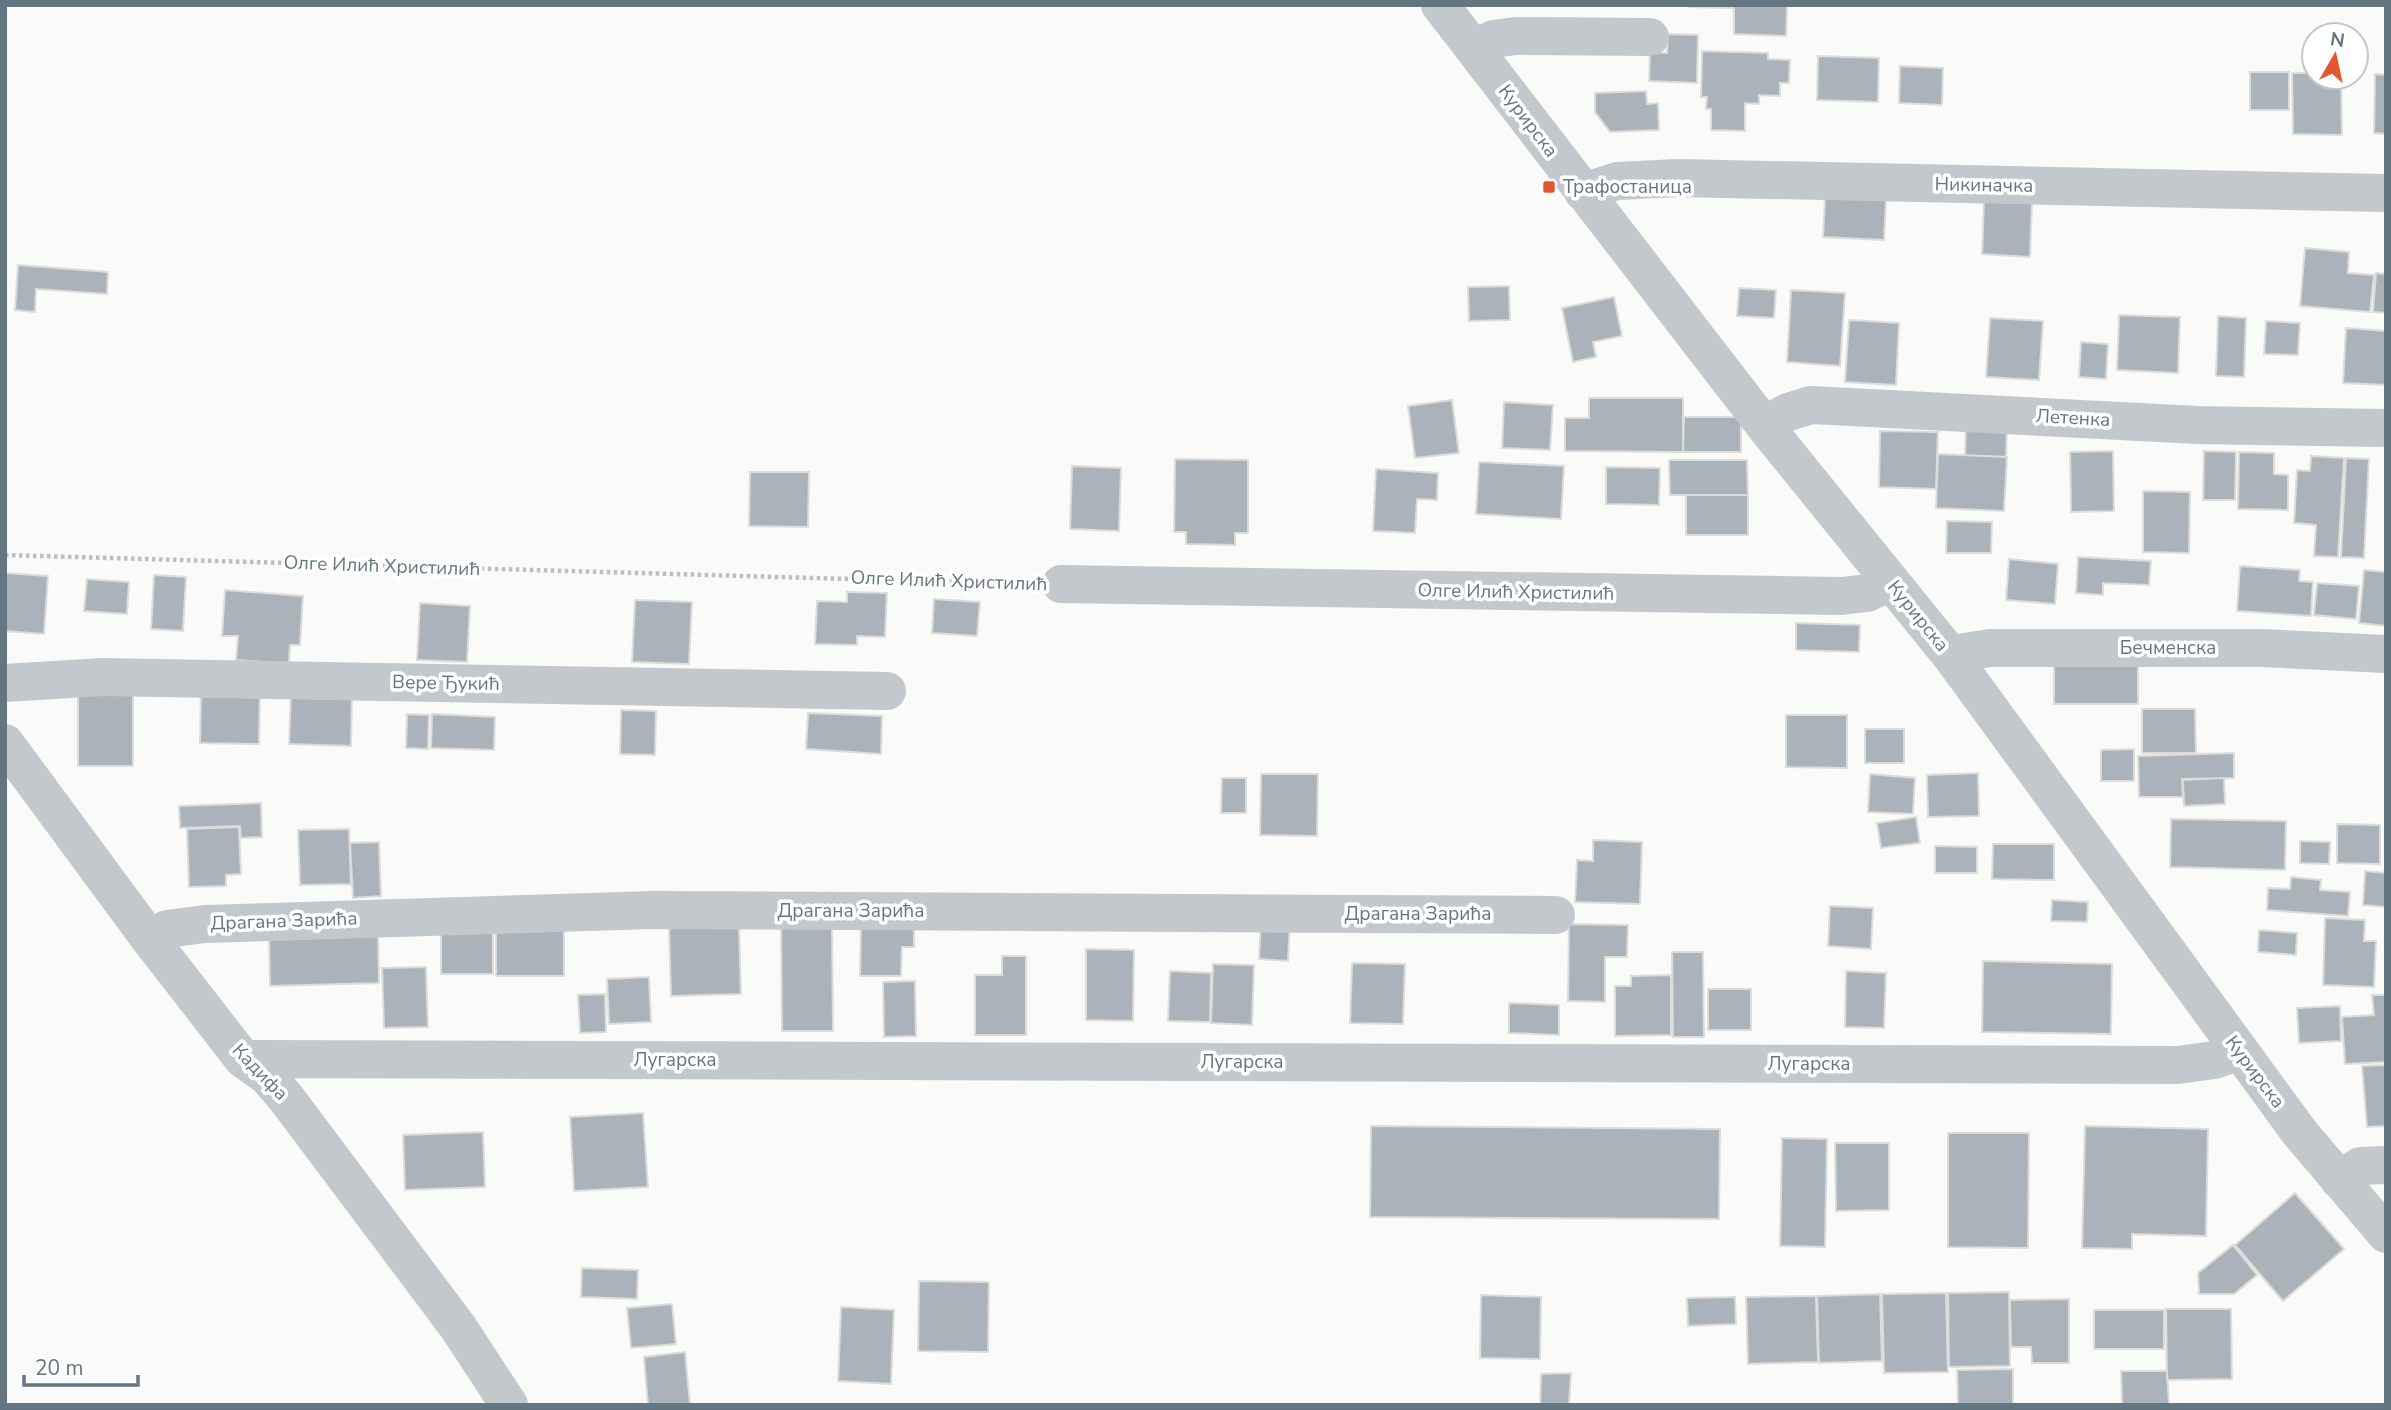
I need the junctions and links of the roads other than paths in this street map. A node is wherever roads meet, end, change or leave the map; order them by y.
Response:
1 (1440, 5) edge
2 (1650, 37) dead end
3 (1473, 48) junction
4 (1584, 192) junction
5 (2386, 193) edge
6 (1764, 425) junction
7 (2386, 428) edge
8 (1890, 582) junction
9 (1061, 584) road end
10 (2386, 654) edge
11 (1952, 657) junction
12 (5, 683) edge
13 (887, 691) dead end
14 (5, 743) edge
15 (1556, 915) dead end
16 (149, 938) junction
17 (2239, 1051) junction
18 (243, 1059) junction
19 (2386, 1165) edge
20 (2339, 1180) junction
21 (2386, 1234) edge
22 (509, 1405) edge

1 - 3 street, Курирска
2 - 3 street
3 - 4 street, Курирска
4 - 5 street, Никиначка
4 - 6 street, Курирска
6 - 7 street, Летенка
6 - 8 street, Курирска
8 - 9 street, Олге Илић Христилић
8 - 11 street, Курирска
10 - 11 street, Бечменска
11 - 17 street, Курирска
12 - 13 street, Вере Ђукић
14 - 16 street, Кадифа
15 - 16 street, Драгана Зарића
16 - 18 street, Кадифа
17 - 18 street, Лугарска
17 - 20 street, Курирска
18 - 22 street, Кадифа
19 - 20 street
20 - 21 street, Курирска

